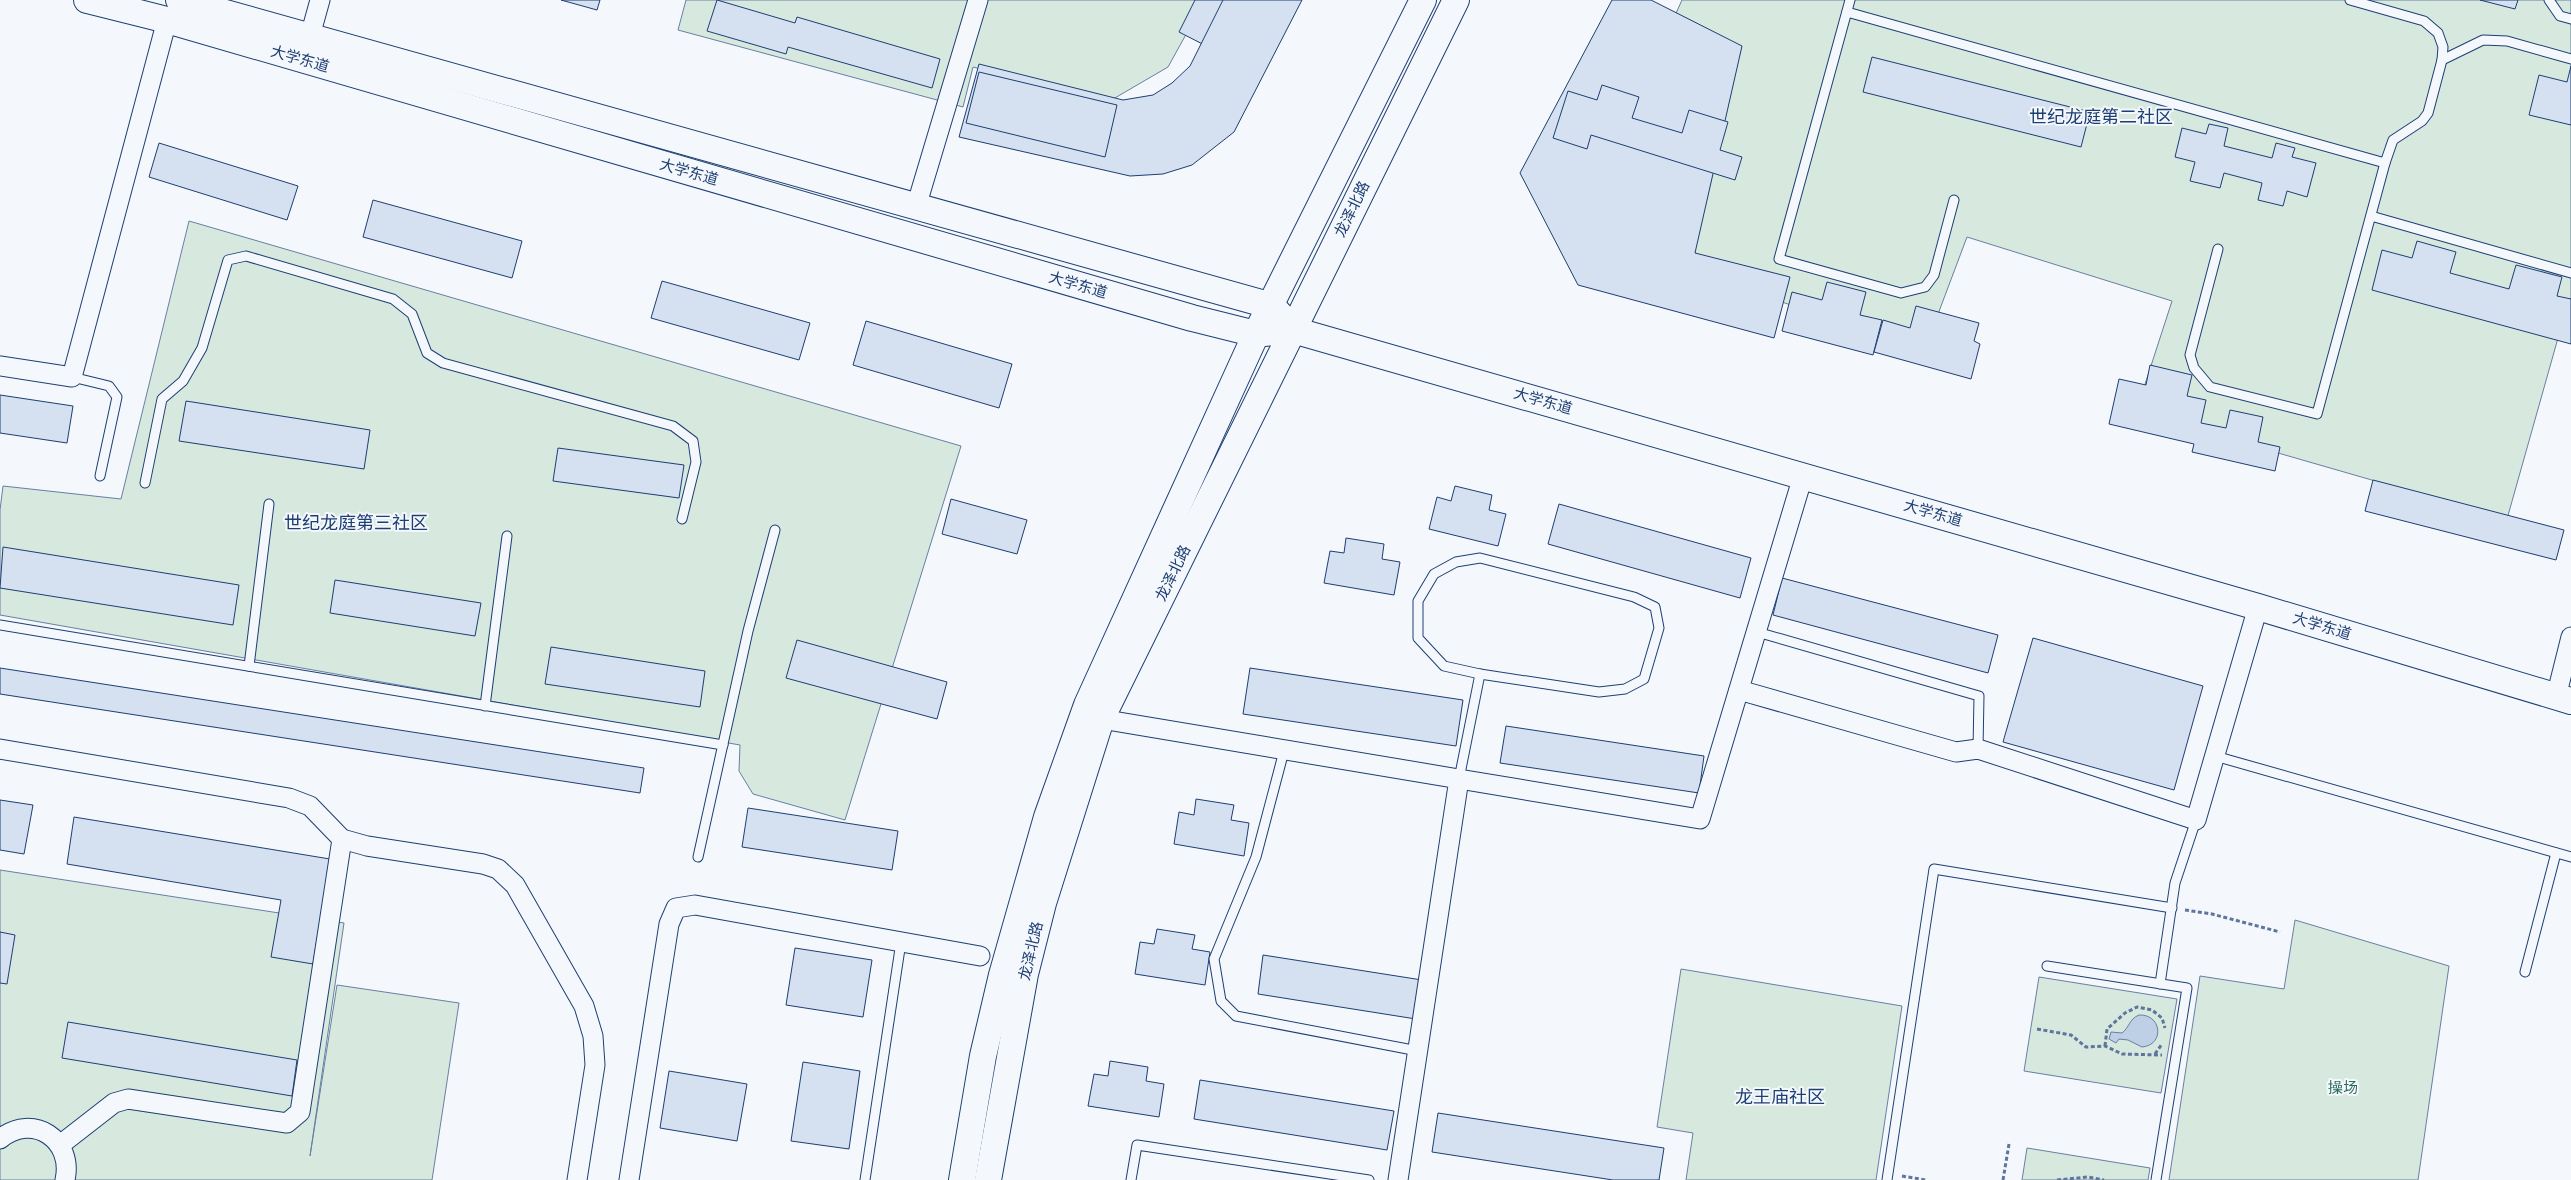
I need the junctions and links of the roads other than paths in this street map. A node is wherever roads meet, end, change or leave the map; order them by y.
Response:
1 (87, 0) edge
2 (320, 0) edge
3 (978, 0) edge
4 (1423, 0) edge
5 (1456, 0) edge
6 (1850, 0) edge
7 (2350, 0) edge
8 (2549, 0) edge
9 (173, 10) edge
10 (1847, 12) junction
11 (2571, 19) edge
12 (310, 36) junction
13 (2571, 59) edge
14 (2442, 60) junction
15 (2385, 163) junction
16 (1954, 200) dead end
17 (916, 207) junction
18 (2371, 216) junction
19 (2218, 249) dead end
20 (2571, 273) edge
21 (1272, 306) junction
22 (1293, 330) junction
23 (1256, 334) junction
24 (0, 366) edge
25 (72, 377) junction
26 (100, 476) dead end
27 (1802, 476) junction
28 (145, 483) dead end
29 (269, 504) dead end
30 (682, 519) dead end
31 (775, 530) dead end
32 (507, 536) dead end
33 (2258, 607) junction
34 (0, 625) edge
35 (1757, 632) junction
36 (2571, 638) edge
37 (249, 666) junction
38 (1480, 674) junction
39 (1739, 690) junction
40 (2564, 699) edge
41 (486, 706) junction
42 (1094, 712) junction
43 (723, 744) junction
44 (0, 749) edge
45 (1978, 749) junction
46 (1284, 751) junction
47 (2215, 756) junction
48 (1459, 779) junction
49 (2196, 820) junction
50 (342, 839) junction
51 (2556, 853) junction
52 (698, 857) dead end
53 (2571, 857) edge
54 (2172, 908) junction
55 (901, 942) junction
56 (980, 956) dead end
57 (2047, 966) dead end
58 (2525, 972) dead end
59 (2160, 984) junction
60 (1418, 1051) junction
61 (0, 1138) edge
62 (60, 1145) junction
63 (1887, 1177) edge
64 (65, 1180) edge
65 (577, 1180) edge
66 (629, 1180) edge
67 (865, 1180) edge
68 (962, 1180) edge
69 (988, 1180) edge
70 (1132, 1180) edge
71 (1369, 1180) edge
72 (1398, 1180) edge
73 (2156, 1180) edge

1 - 9 main road, 大学东道
2 - 12 street
3 - 17 street
4 - 21 main road, 龙泽北路
5 - 22 main road, 龙泽北路
6 - 10 lane
7 - 14 lane
8 - 11 lane
9 - 12 main road, 大学东道
9 - 23 main road, 大学东道
9 - 25 street
10 - 15 lane
10 - 16 lane
12 - 17 main road, 大学东道
13 - 14 lane
14 - 15 lane
15 - 18 lane
17 - 21 main road, 大学东道
18 - 19 lane
18 - 20 lane
21 - 22 main road
21 - 23 main road, 龙泽北路
22 - 23 main road, 大学东道
22 - 27 main road, 大学东道
22 - 42 main road, 龙泽北路
23 - 42 main road, 龙泽北路
24 - 25 street
25 - 26 lane
27 - 33 main road, 大学东道
27 - 35 street
28 - 30 lane
29 - 37 lane
31 - 43 lane
32 - 41 lane
33 - 40 main road, 大学东道
33 - 47 street
34 - 37 lane
35 - 39 street
35 - 45 lane
36 - 40 street
37 - 41 lane
38 - 38 lane
38 - 48 lane
39 - 45 street
39 - 48 street
41 - 43 lane
42 - 46 street
42 - 68 main road, 龙泽北路
42 - 69 main road, 龙泽北路
43 - 52 lane
44 - 50 street
45 - 49 street
46 - 48 street
46 - 60 lane
47 - 49 street
47 - 51 lane
48 - 60 street
49 - 54 lane
50 - 62 street
50 - 65 street
51 - 53 lane
51 - 58 lane
54 - 59 lane
54 - 63 lane
55 - 56 street
55 - 66 street
55 - 67 lane
57 - 59 lane
59 - 73 lane
60 - 72 street
61 - 62 street
62 - 64 street
70 - 71 lane

